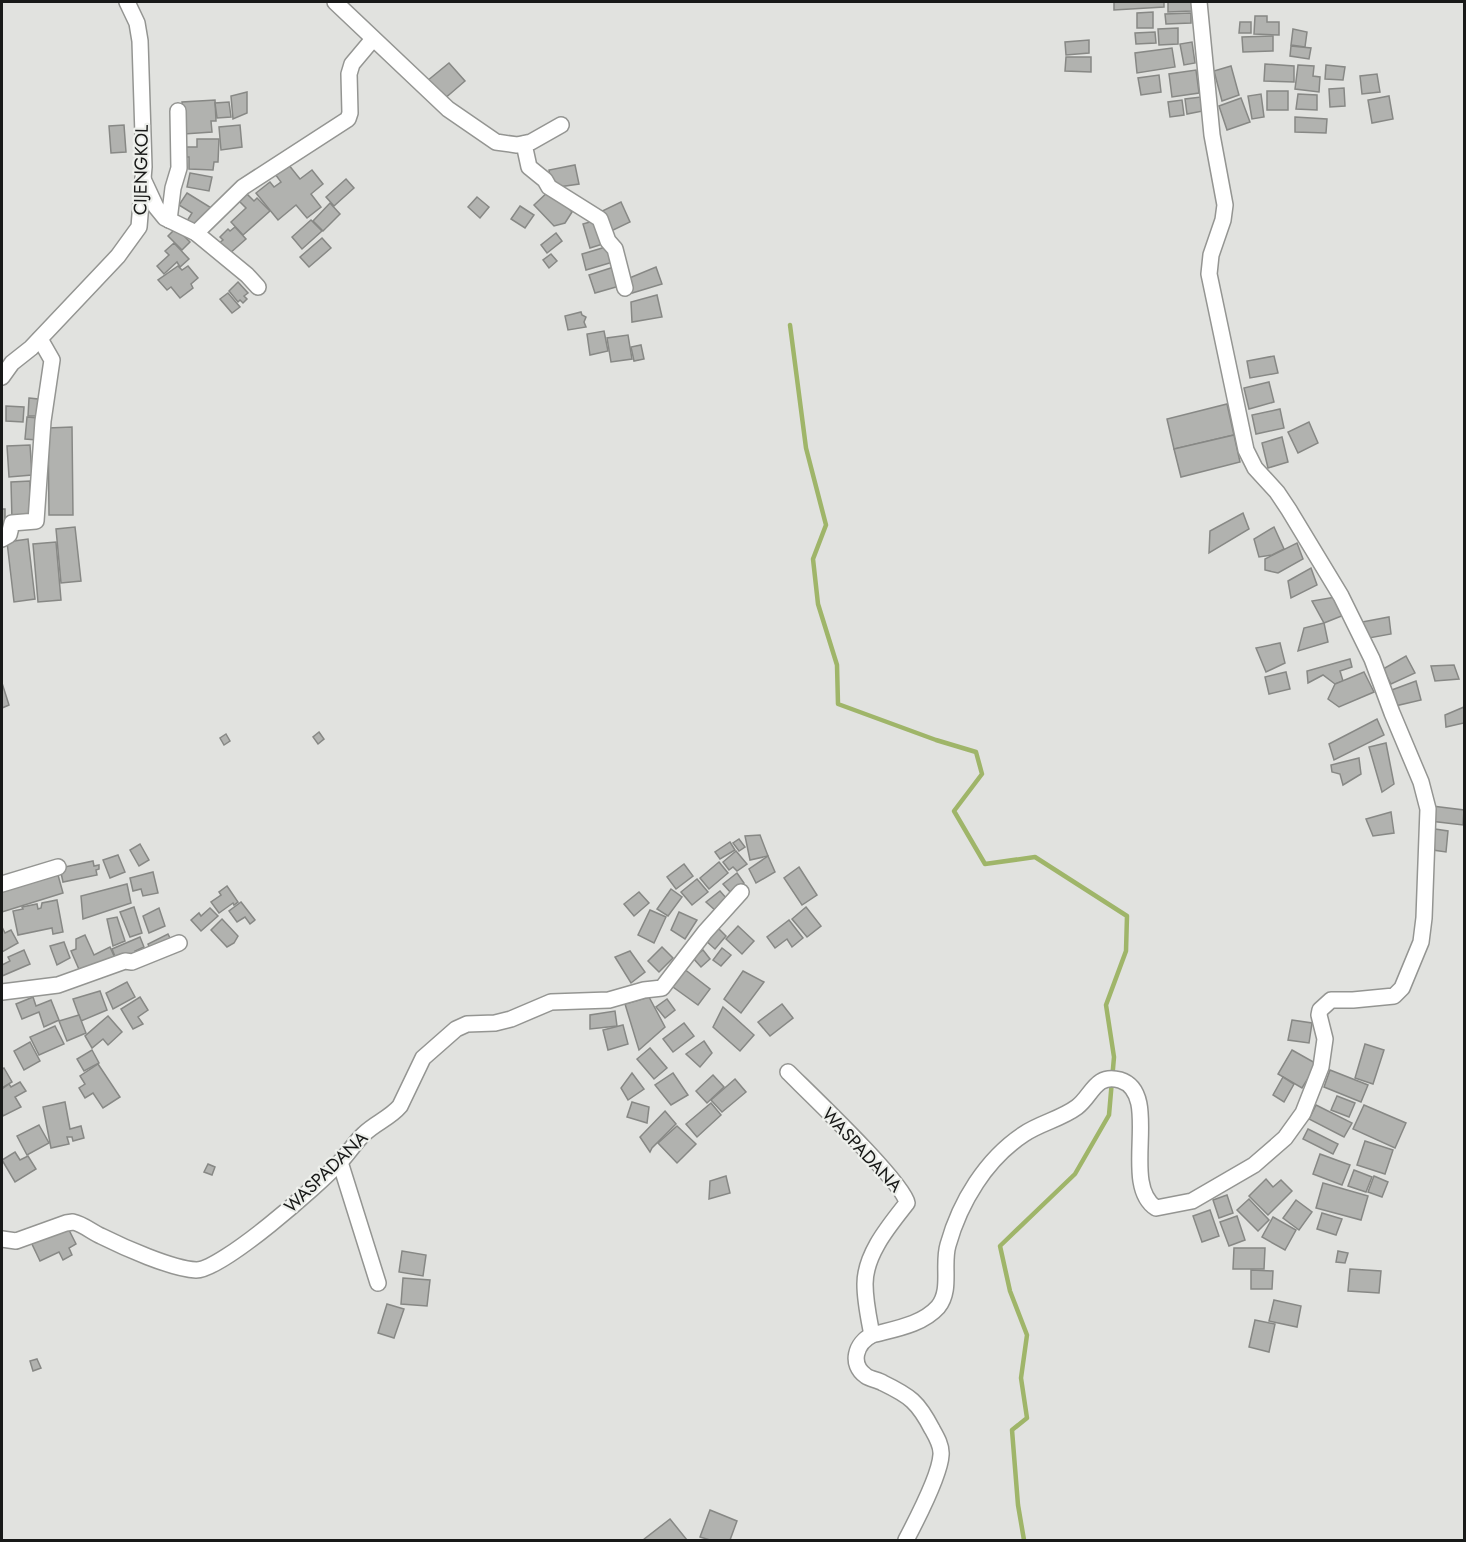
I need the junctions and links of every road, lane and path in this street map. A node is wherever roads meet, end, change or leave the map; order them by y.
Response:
1 (127, 2) edge
2 (335, 2) edge
3 (1198, 2) edge
4 (373, 39) junction
5 (178, 111) dead end
6 (561, 125) dead end
7 (524, 144) junction
8 (143, 179) junction
9 (169, 220) junction
10 (196, 233) junction
11 (258, 286) dead end
12 (625, 288) dead end
13 (40, 339) junction
14 (2, 376) edge
15 (2, 539) edge
16 (58, 867) dead end
17 (2, 884) edge
18 (741, 892) dead end
19 (179, 943) dead end
20 (2, 992) edge
21 (788, 1072) dead end
22 (340, 1162) junction
23 (2, 1239) edge
24 (378, 1282) dead end
25 (872, 1335) junction
26 (906, 1540) edge

1 - 8 street, CIJENGKOL
2 - 4 street
3 - 25 street
4 - 7 street
4 - 10 street
5 - 9 street
6 - 7 street
7 - 12 street
8 - 9 street
8 - 13 street, CIJENGKOL
9 - 10 street
10 - 11 street
13 - 14 street, CIJENGKOL
13 - 15 street
16 - 17 street
18 - 22 street, WASPADANA
19 - 20 street
21 - 25 street, WASPADANA
22 - 23 street, WASPADANA
22 - 24 street
25 - 26 street

